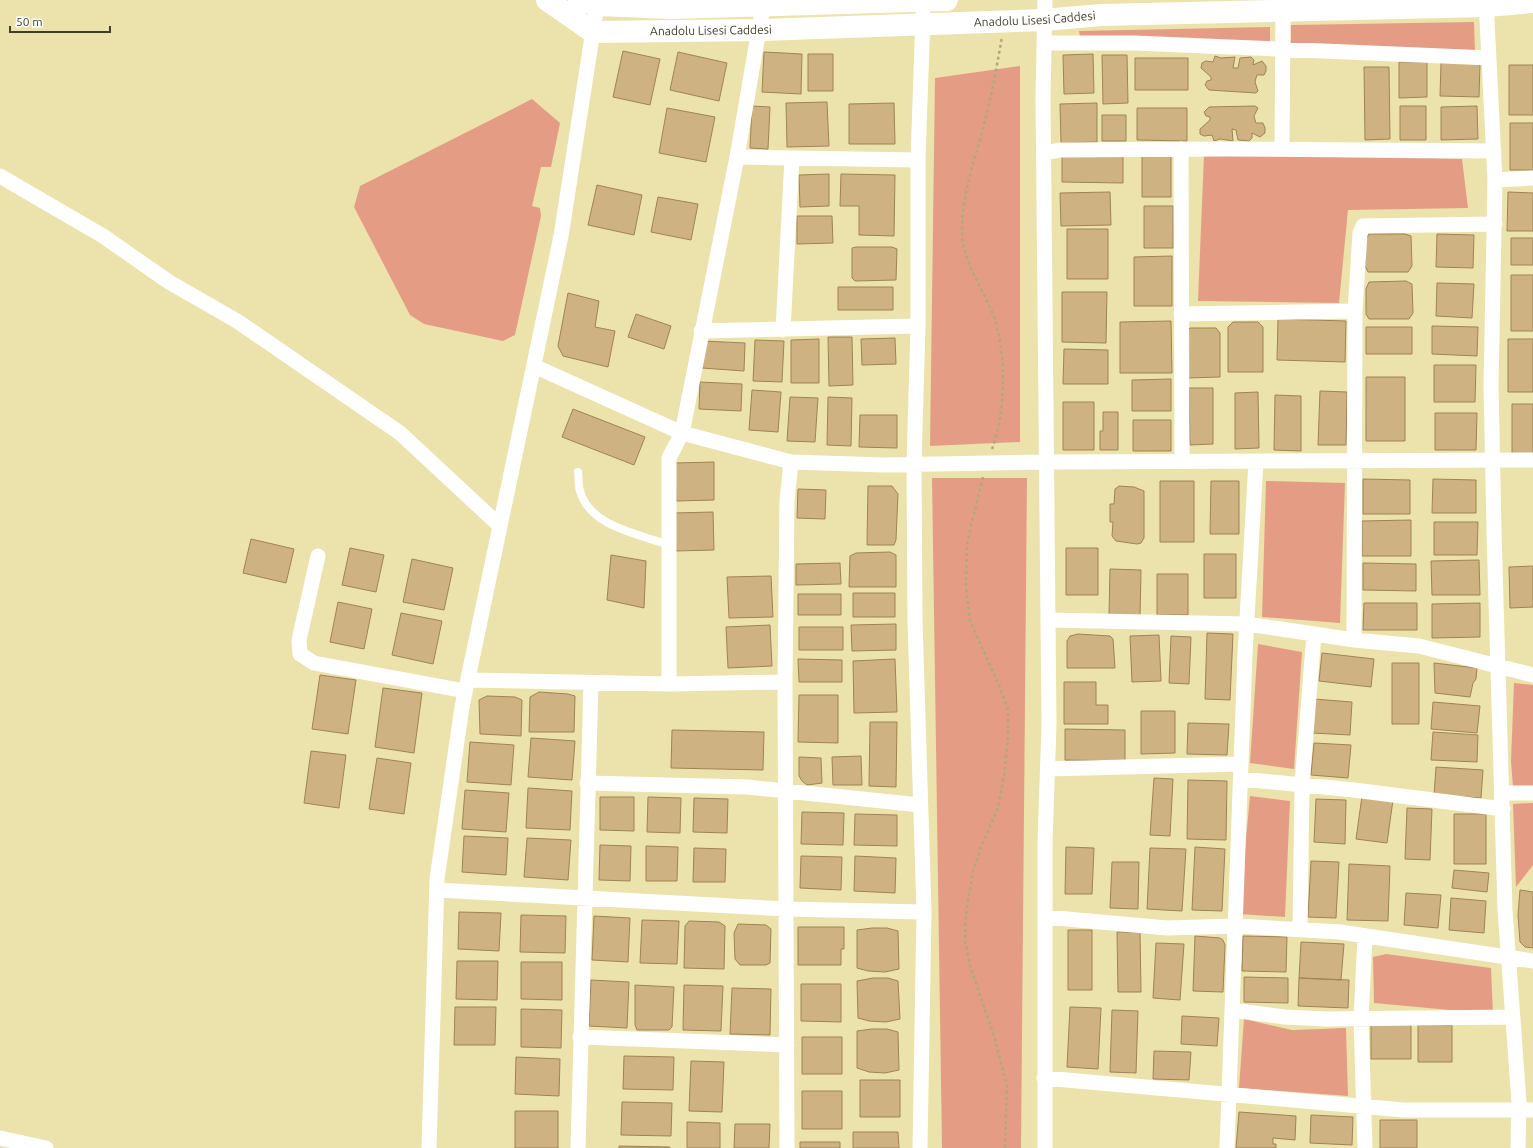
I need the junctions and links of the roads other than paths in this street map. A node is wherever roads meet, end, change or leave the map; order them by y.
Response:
1 (547, 0) edge
2 (947, 0) edge
3 (923, 1) junction
4 (1533, 2) edge
5 (588, 3) edge
6 (1487, 3) edge
7 (763, 6) junction
8 (1044, 10) edge
9 (1283, 10) junction
10 (924, 24) junction
11 (760, 30) junction
12 (593, 32) junction
13 (1045, 43) junction
14 (1283, 49) junction
15 (1490, 58) junction
16 (1181, 149) junction
17 (1282, 149) junction
18 (1494, 151) junction
19 (1044, 153) junction
20 (737, 157) junction
21 (792, 158) junction
22 (918, 160) junction
23 (0, 176) edge
24 (1533, 178) edge
25 (1495, 180) junction
26 (1495, 224) junction
27 (1355, 311) junction
28 (1181, 314) junction
29 (918, 326) junction
30 (783, 330) junction
31 (701, 332) junction
32 (534, 366) junction
33 (682, 433) junction
34 (1492, 460) junction
35 (1533, 460) edge
36 (1256, 461) junction
37 (1354, 461) junction
38 (791, 462) junction
39 (1047, 462) junction
40 (1182, 462) junction
41 (914, 464) junction
42 (578, 472) dead end
43 (500, 526) junction
44 (669, 545) junction
45 (318, 556) dead end
46 (1048, 620) junction
47 (1247, 624) junction
48 (1314, 634) junction
49 (1354, 640) junction
50 (1498, 667) junction
51 (1533, 675) edge
52 (785, 682) junction
53 (591, 683) junction
54 (669, 684) junction
55 (467, 686) junction
56 (1241, 764) junction
57 (1048, 769) junction
58 (1241, 780) junction
59 (587, 783) junction
60 (1302, 784) junction
61 (787, 790) junction
62 (1502, 793) junction
63 (1533, 793) edge
64 (920, 805) junction
65 (1503, 809) junction
66 (437, 890) junction
67 (585, 899) junction
68 (786, 909) junction
69 (924, 912) junction
70 (1045, 917) junction
71 (1236, 926) junction
72 (1300, 929) junction
73 (1365, 937) junction
74 (1508, 957) junction
75 (1533, 961) edge
76 (1232, 1010) junction
77 (1513, 1017) junction
78 (1361, 1019) junction
79 (580, 1037) junction
80 (787, 1045) junction
81 (1044, 1078) junction
82 (1229, 1093) junction
83 (1364, 1106) junction
84 (1526, 1109) edge
85 (0, 1138) edge
86 (46, 1148) edge
87 (430, 1148) edge
88 (578, 1148) edge
89 (787, 1148) edge
90 (920, 1148) edge
91 (1045, 1148) edge
92 (1227, 1148) edge
93 (1365, 1148) edge
94 (1518, 1148) edge

1 - 12 street
2 - 3 street, Anadolu Lisesi Caddesi
3 - 7 street, Anadolu Lisesi Caddesi
3 - 10 street
4 - 6 street, Anadolu Lisesi Caddesi
5 - 7 street, Anadolu Lisesi Caddesi
5 - 12 street
6 - 9 street, Anadolu Lisesi Caddesi
6 - 15 street
7 - 11 street
8 - 9 street, Anadolu Lisesi Caddesi
8 - 10 street, Anadolu Lisesi Caddesi
8 - 13 street
9 - 14 street
10 - 11 street, Anadolu Lisesi Caddesi
10 - 22 street
11 - 12 street, Anadolu Lisesi Caddesi
11 - 20 street
12 - 32 street
13 - 14 street
13 - 19 street
14 - 15 street
14 - 17 street
15 - 18 street
16 - 17 street
16 - 19 street
16 - 28 street
17 - 18 street
18 - 25 street
19 - 39 street
20 - 21 street
20 - 31 street
21 - 22 street
21 - 30 street
22 - 29 street
23 - 43 street
24 - 25 street
25 - 26 street
26 - 27 street
26 - 34 street
27 - 28 street
27 - 37 street
28 - 40 street
29 - 30 street
29 - 41 street
30 - 31 street
31 - 33 street
32 - 33 street
32 - 43 street
33 - 38 street
33 - 44 street
34 - 35 street
34 - 37 street
34 - 50 street
36 - 37 street
36 - 40 street
36 - 47 street
37 - 49 street
38 - 41 street
38 - 52 street
39 - 40 street
39 - 41 street
39 - 46 street
41 - 64 street
42 - 44 lane
43 - 55 street
44 - 54 street
45 - 55 street
46 - 47 street
46 - 57 street
47 - 48 street
47 - 56 street
48 - 49 street
48 - 60 street
49 - 50 street
50 - 51 street
50 - 62 street
52 - 54 street
52 - 61 street
53 - 54 street
53 - 55 street
53 - 59 street
55 - 66 street
56 - 57 street
56 - 58 street
57 - 70 street
58 - 60 street
58 - 71 street
59 - 61 street
59 - 67 street
60 - 65 street
60 - 72 street
61 - 64 street
61 - 68 street
62 - 63 street
62 - 65 street
64 - 69 street
65 - 74 street
66 - 67 street
66 - 87 street
67 - 68 street
67 - 79 street
68 - 69 street
68 - 80 street
69 - 90 street
70 - 71 street
70 - 81 street
71 - 72 street
71 - 76 street
72 - 73 street
73 - 74 street
73 - 78 street
74 - 75 street
74 - 77 street
76 - 78 street
76 - 82 street
77 - 78 street
77 - 84 street
78 - 83 street
79 - 80 street
79 - 88 street
80 - 89 street
81 - 82 street
81 - 91 street
82 - 83 street
82 - 92 street
83 - 84 street
83 - 93 street
84 - 94 street
85 - 86 street

